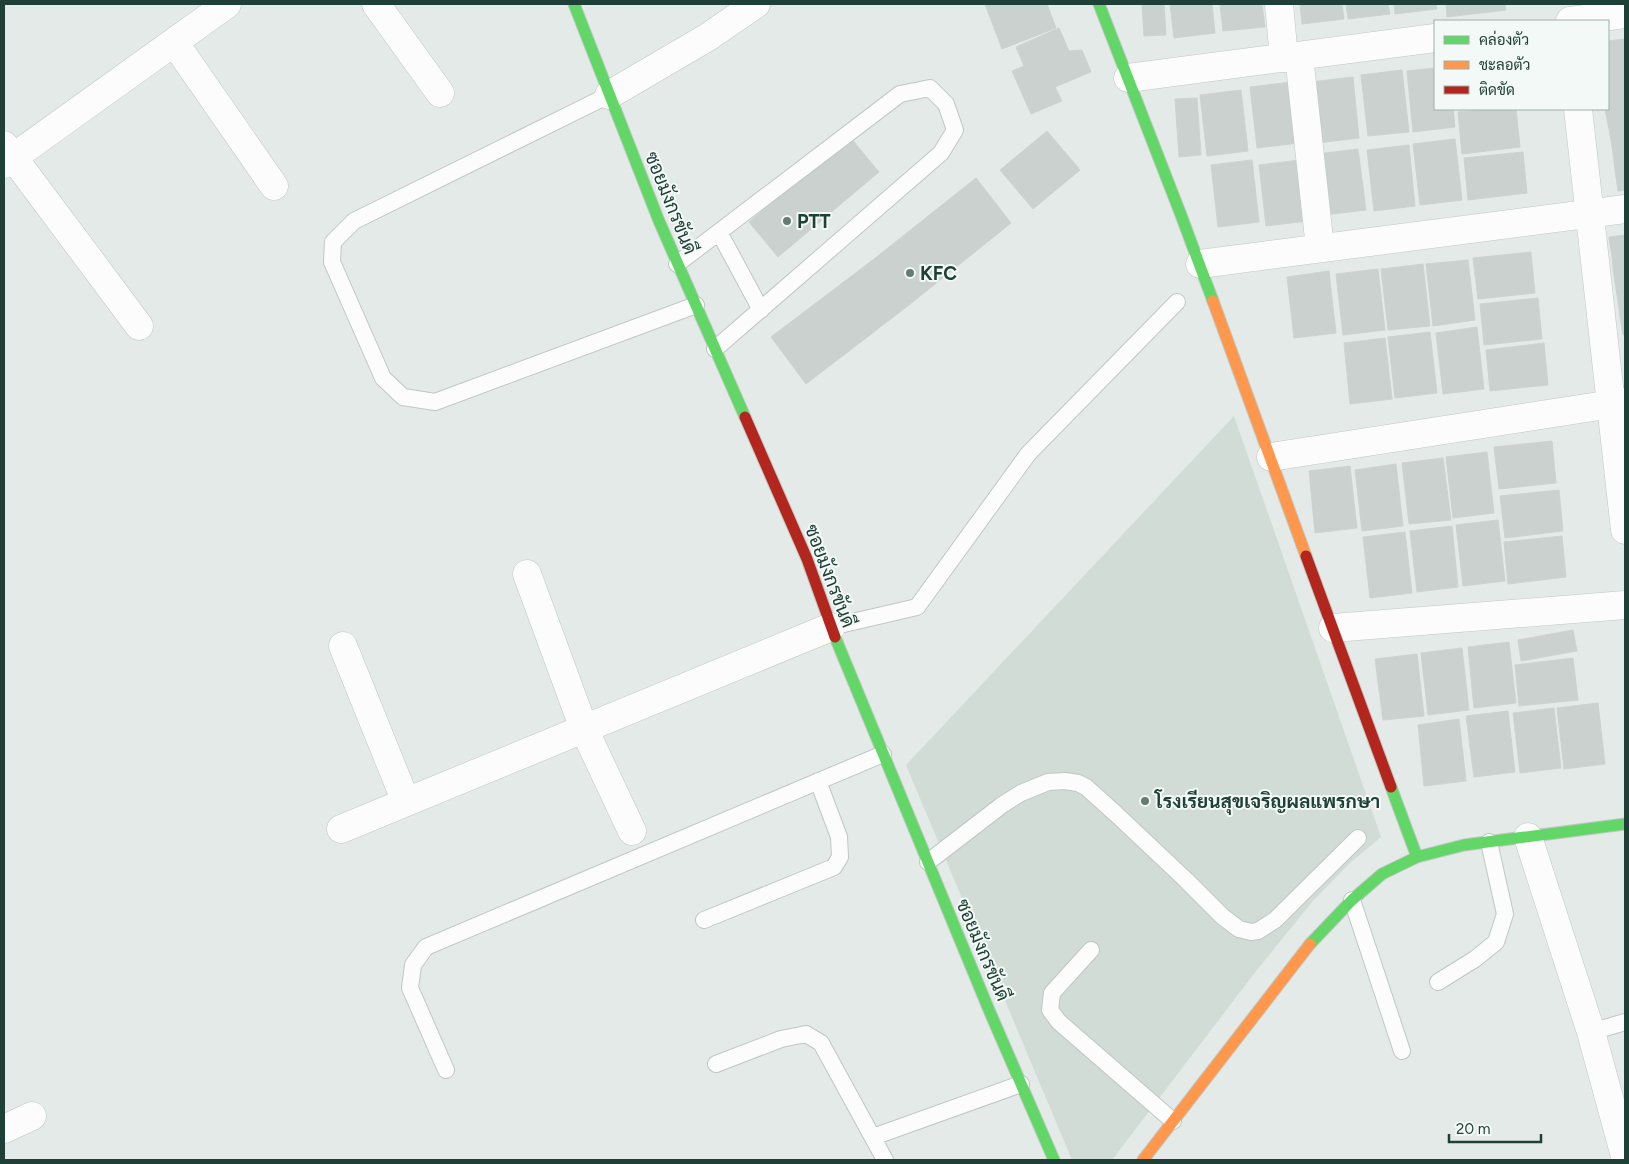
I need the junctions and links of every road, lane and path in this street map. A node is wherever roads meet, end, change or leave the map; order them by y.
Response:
1 (227, 4) edge
2 (376, 4) edge
3 (574, 4) edge
4 (756, 4) edge
5 (1099, 4) edge
6 (1279, 4) edge
7 (1565, 4) edge
8 (1625, 14) edge
9 (1569, 20) edge
10 (1577, 20) edge
11 (1434, 38) edge
12 (174, 42) junction
13 (1292, 57) junction
14 (1128, 78) junction
15 (440, 93) dead end
16 (609, 95) junction
17 (1578, 110) edge
18 (7, 156) edge
19 (274, 186) dead end
20 (1625, 209) edge
21 (1590, 213) junction
22 (718, 232) junction
23 (1320, 248) junction
24 (678, 264) junction
25 (1200, 264) junction
26 (1177, 302) dead end
27 (696, 305) junction
28 (761, 310) junction
29 (139, 326) dead end
30 (715, 349) junction
31 (1618, 403) edge
32 (1270, 457) junction
33 (1625, 530) edge
34 (527, 574) dead end
35 (1625, 605) edge
36 (831, 627) junction
37 (1333, 628) junction
38 (343, 646) dead end
39 (584, 729) junction
40 (883, 754) junction
41 (818, 781) junction
42 (406, 802) junction
43 (1625, 824) edge
44 (341, 829) dead end
45 (632, 831) dead end
46 (1528, 837) junction
47 (1358, 838) dead end
48 (1489, 842) junction
49 (1417, 857) junction
50 (928, 862) junction
51 (1352, 900) junction
52 (704, 920) dead end
53 (1091, 950) dead end
54 (1438, 982) dead end
55 (1625, 1022) edge
56 (1591, 1032) junction
57 (1402, 1051) dead end
58 (716, 1064) dead end
59 (446, 1070) dead end
60 (1021, 1084) junction
61 (32, 1116) dead end
62 (1174, 1122) junction
63 (4, 1129) edge
64 (873, 1137) junction
65 (1625, 1155) edge
66 (885, 1160) edge
67 (1054, 1160) edge
68 (1144, 1160) edge

1 - 12 street
2 - 15 street
3 - 16 street, ซอยมังกรขันดี
4 - 16 street
5 - 14 street
6 - 13 street
7 - 9 street
8 - 10 street
11 - 13 street
12 - 18 street
12 - 19 street
13 - 14 street
13 - 23 street
14 - 25 street
16 - 24 street, ซอยมังกรขันดี
16 - 27 lane
17 - 21 street
18 - 29 street
20 - 21 street
21 - 23 street
21 - 31 street
22 - 24 lane
22 - 28 lane
22 - 28 lane
23 - 25 street
24 - 27 street, ซอยมังกรขันดี
25 - 32 street
26 - 36 lane
27 - 30 street, ซอยมังกรขันดี
28 - 30 lane
30 - 36 street, ซอยมังกรขันดี
31 - 32 street
31 - 33 street
32 - 37 street
34 - 39 street
35 - 37 street
36 - 39 street
36 - 40 street, ซอยมังกรขันดี
37 - 49 street
38 - 42 street
39 - 42 street
39 - 45 street
40 - 41 lane
40 - 50 street, ซอยมังกรขันดี
41 - 52 lane
41 - 59 lane
42 - 44 street
43 - 46 street
46 - 48 street
46 - 56 street
47 - 50 lane
48 - 49 street
48 - 54 lane
49 - 51 street
50 - 60 street, ซอยมังกรขันดี
51 - 57 lane
51 - 62 street
53 - 62 lane
55 - 56 lane
56 - 65 street
58 - 64 lane
60 - 64 lane
60 - 67 street, ซอยมังกรขันดี
61 - 63 street
62 - 68 street
64 - 66 lane

